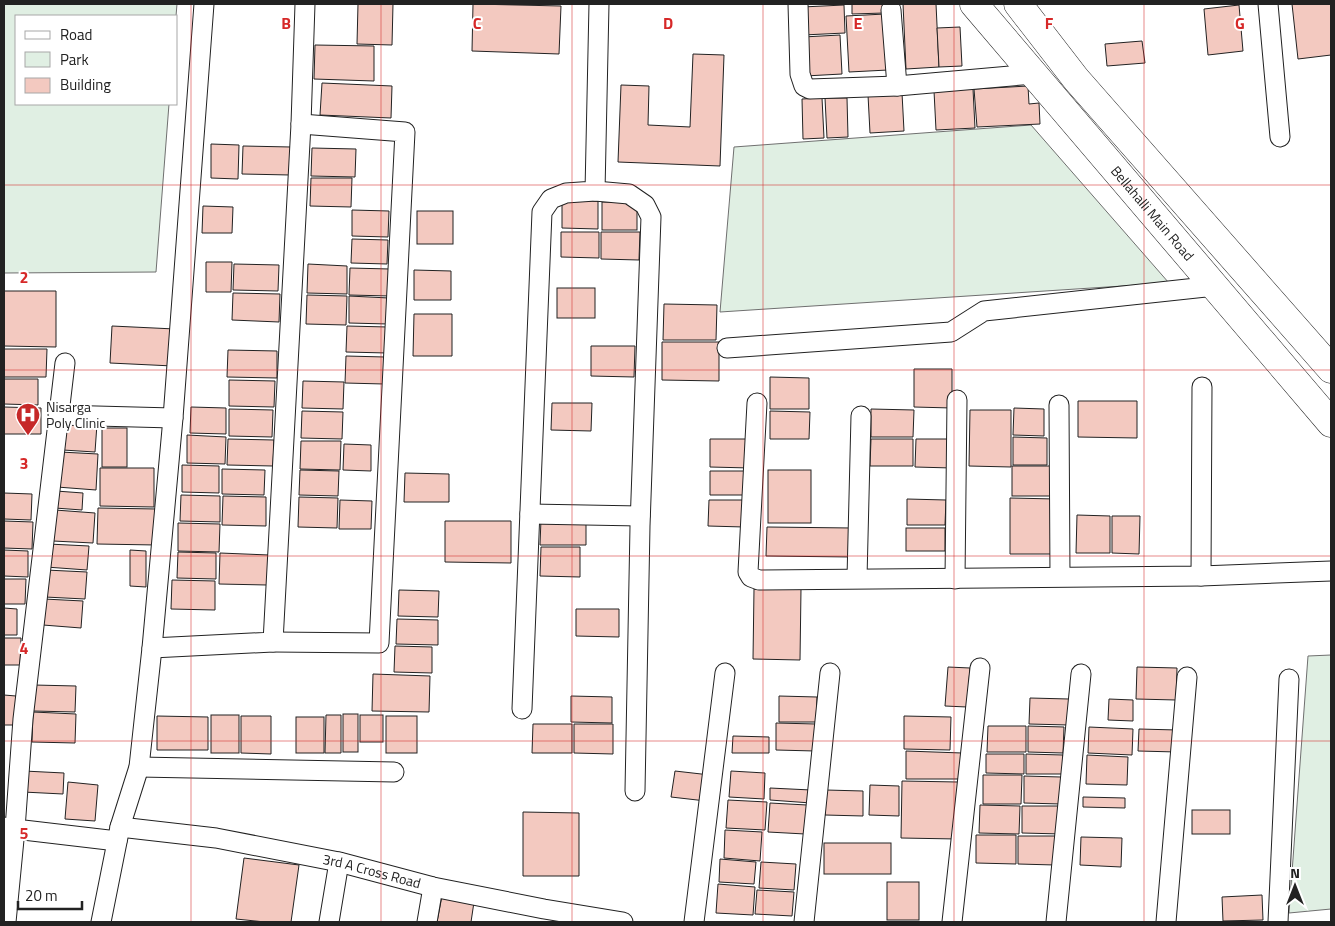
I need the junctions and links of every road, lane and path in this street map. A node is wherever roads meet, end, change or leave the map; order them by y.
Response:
1 (204, 4) edge
2 (305, 4) edge
3 (599, 4) edge
4 (798, 4) edge
5 (974, 4) edge
6 (1025, 4) edge
7 (1268, 4) edge
8 (891, 10) dead end
9 (1034, 74) junction
10 (897, 86) junction
11 (301, 124) junction
12 (1280, 137) dead end
13 (596, 191) junction
14 (1215, 286) junction
15 (727, 348) dead end
16 (65, 363) dead end
17 (1331, 369) edge
18 (1202, 387) dead end
19 (957, 400) dead end
20 (757, 403) dead end
21 (1059, 404) dead end
22 (58, 415) junction
23 (861, 416) dead end
24 (173, 418) junction
25 (1331, 423) edge
26 (530, 514) junction
27 (640, 516) junction
28 (1331, 571) edge
29 (1060, 576) junction
30 (1201, 576) junction
31 (857, 578) junction
32 (955, 579) junction
33 (273, 642) junction
34 (152, 648) junction
35 (980, 668) dead end
36 (726, 673) dead end
37 (830, 673) dead end
38 (1081, 674) dead end
39 (1187, 677) dead end
40 (1289, 679) dead end
41 (522, 709) dead end
42 (139, 767) junction
43 (394, 772) dead end
44 (635, 791) dead end
45 (9, 828) edge
46 (119, 834) junction
47 (339, 862) junction
48 (433, 887) junction
49 (544, 916) edge
50 (6, 922) edge
51 (101, 922) edge
52 (329, 922) edge
53 (427, 922) edge
54 (623, 922) edge
55 (694, 922) edge
56 (804, 922) edge
57 (952, 922) edge
58 (1056, 922) edge
59 (1166, 922) edge
60 (1278, 922) edge

1 - 24 street
2 - 11 street
3 - 13 street
4 - 10 street
5 - 9 main road, Bellahalli Main Road
6 - 17 main road
7 - 12 street
8 - 10 street
9 - 10 street
9 - 14 main road, Bellahalli Main Road
11 - 33 street
11 - 33 street
13 - 26 street
13 - 27 street
14 - 15 street
14 - 25 main road, Bellahalli Main Road
16 - 22 street
18 - 30 street
19 - 32 street
20 - 31 street
21 - 29 street
22 - 24 street
22 - 45 street
23 - 31 street
24 - 34 street
26 - 27 street
26 - 41 street
27 - 44 street
28 - 30 street
29 - 30 street
29 - 32 street
31 - 32 street
33 - 34 street
34 - 42 street
35 - 57 street
36 - 55 street
37 - 56 street
38 - 58 street
39 - 59 street
40 - 60 street
42 - 43 street
42 - 46 street
45 - 46 street, 3rd A Cross Road
45 - 50 street
46 - 47 street, 3rd A Cross Road
46 - 51 street
47 - 48 street, 3rd A Cross Road
47 - 52 street
48 - 49 street, 3rd A Cross Road
48 - 53 street
49 - 54 street, 3rd A Cross Road

